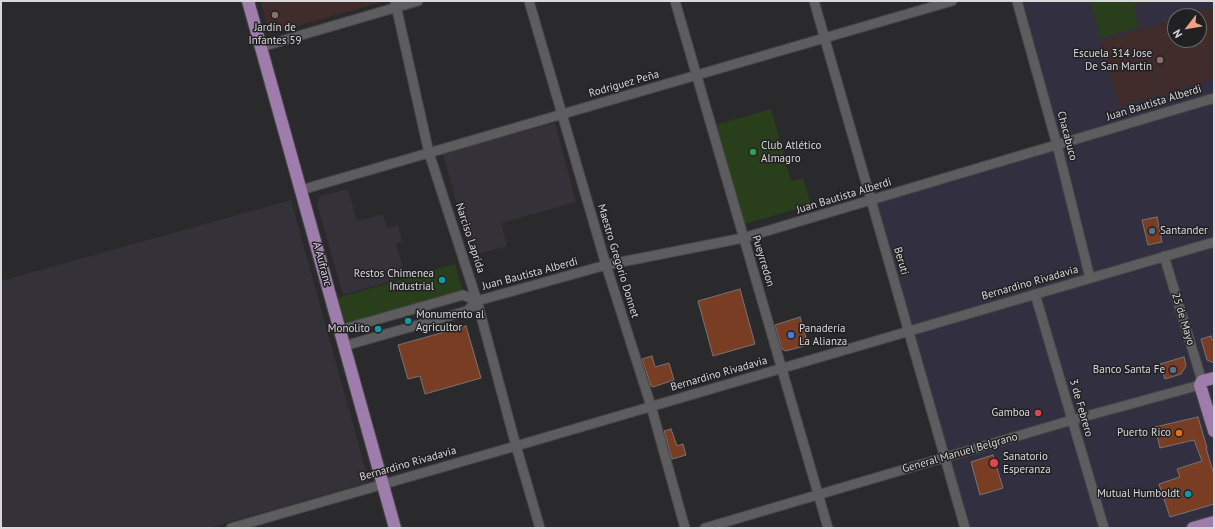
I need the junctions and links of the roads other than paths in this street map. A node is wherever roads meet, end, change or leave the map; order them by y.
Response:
1 (248, 1) edge
2 (418, 1) edge
3 (529, 1) edge
4 (675, 1) edge
5 (814, 1) edge
6 (952, 1) edge
7 (1018, 1) edge
8 (396, 4) edge
9 (825, 38) junction
10 (261, 47) junction
11 (696, 76) junction
12 (1214, 98) edge
13 (562, 115) junction
14 (1057, 145) junction
15 (429, 153) junction
16 (301, 190) junction
17 (871, 200) junction
18 (743, 238) junction
19 (1214, 242) edge
20 (1164, 256) junction
21 (606, 265) junction
22 (1090, 278) junction
23 (1035, 294) junction
24 (477, 301) junction
25 (340, 330) junction
26 (909, 331) junction
27 (344, 346) junction
28 (782, 368) junction
29 (1214, 378) edge
30 (1201, 383) junction
31 (651, 406) junction
32 (1072, 420) junction
33 (1214, 431) edge
34 (516, 446) junction
35 (944, 458) junction
36 (382, 484) junction
37 (818, 495) junction
38 (1214, 522) edge
39 (258, 524) edge
40 (231, 528) edge
41 (395, 528) edge
42 (540, 528) edge
43 (685, 528) edge
44 (705, 528) edge
45 (828, 528) edge
46 (965, 528) edge
47 (1104, 528) edge
48 (1193, 528) edge

1 - 10 main road, A Aufranc
2 - 8 street
3 - 13 street, Maestro Gregorio Donnet
4 - 11 street, Pueyrredon
5 - 9 street, Beruti
6 - 9 street, Rodríguez Peña
7 - 14 street, Chacabuco
8 - 10 street
8 - 15 street, Narciso Laprida
9 - 11 street, Rodríguez Peña
9 - 17 street, Beruti
10 - 16 main road, A Aufranc
11 - 13 street, Rodríguez Peña
11 - 18 street, Pueyrredon
12 - 14 street, Juan Bautista Alberdi
13 - 15 street, Rodríguez Peña
13 - 21 street, Maestro Gregorio Donnet
14 - 17 street, Juan Bautista Alberdi
14 - 22 street, Chacabuco
15 - 16 street, Rodríguez Peña
15 - 24 street, Narciso Laprida
16 - 25 main road, A Aufranc
17 - 18 street, Juan Bautista Alberdi
17 - 26 street, Beruti
18 - 21 street, Juan Bautista Alberdi
18 - 28 street, Pueyrredon
19 - 20 street, Bernardino Rivadavia
20 - 22 street, Bernardino Rivadavia
20 - 30 street, 25 de Mayo
21 - 24 street, Juan Bautista Alberdi
21 - 31 street, Maestro Gregorio Donnet
22 - 23 street, Bernardino Rivadavia
23 - 26 street, Bernardino Rivadavia
23 - 32 street, 3 de Febrero
24 - 25 street, Juan Bautista Alberdi
24 - 27 street, Juan Bautista Alberdi
24 - 34 street, Narciso Laprida
25 - 27 main road, A Aufranc
26 - 28 street, Bernardino Rivadavia
26 - 35 street, Beruti
27 - 36 main road, A Aufranc
28 - 31 street, Bernardino Rivadavia
28 - 37 street, Pueyrredon
29 - 30 main road, General Manuel Belgrano
30 - 32 street, General Manuel Belgrano
30 - 33 main road, 25 de Mayo
31 - 34 street, Bernardino Rivadavia
31 - 43 street, Maestro Gregorio Donnet
32 - 35 street, General Manuel Belgrano
32 - 47 street, 3 de Febrero
34 - 36 street, Bernardino Rivadavia
34 - 42 street, Narciso Laprida
35 - 37 street, General Manuel Belgrano
35 - 46 street, Beruti
36 - 39 street, Bernardino Rivadavia
36 - 41 main road, A Aufranc
37 - 44 street, General Manuel Belgrano
37 - 45 street, Pueyrredon
38 - 48 main road
39 - 40 street, Bernardino Rivadavia

